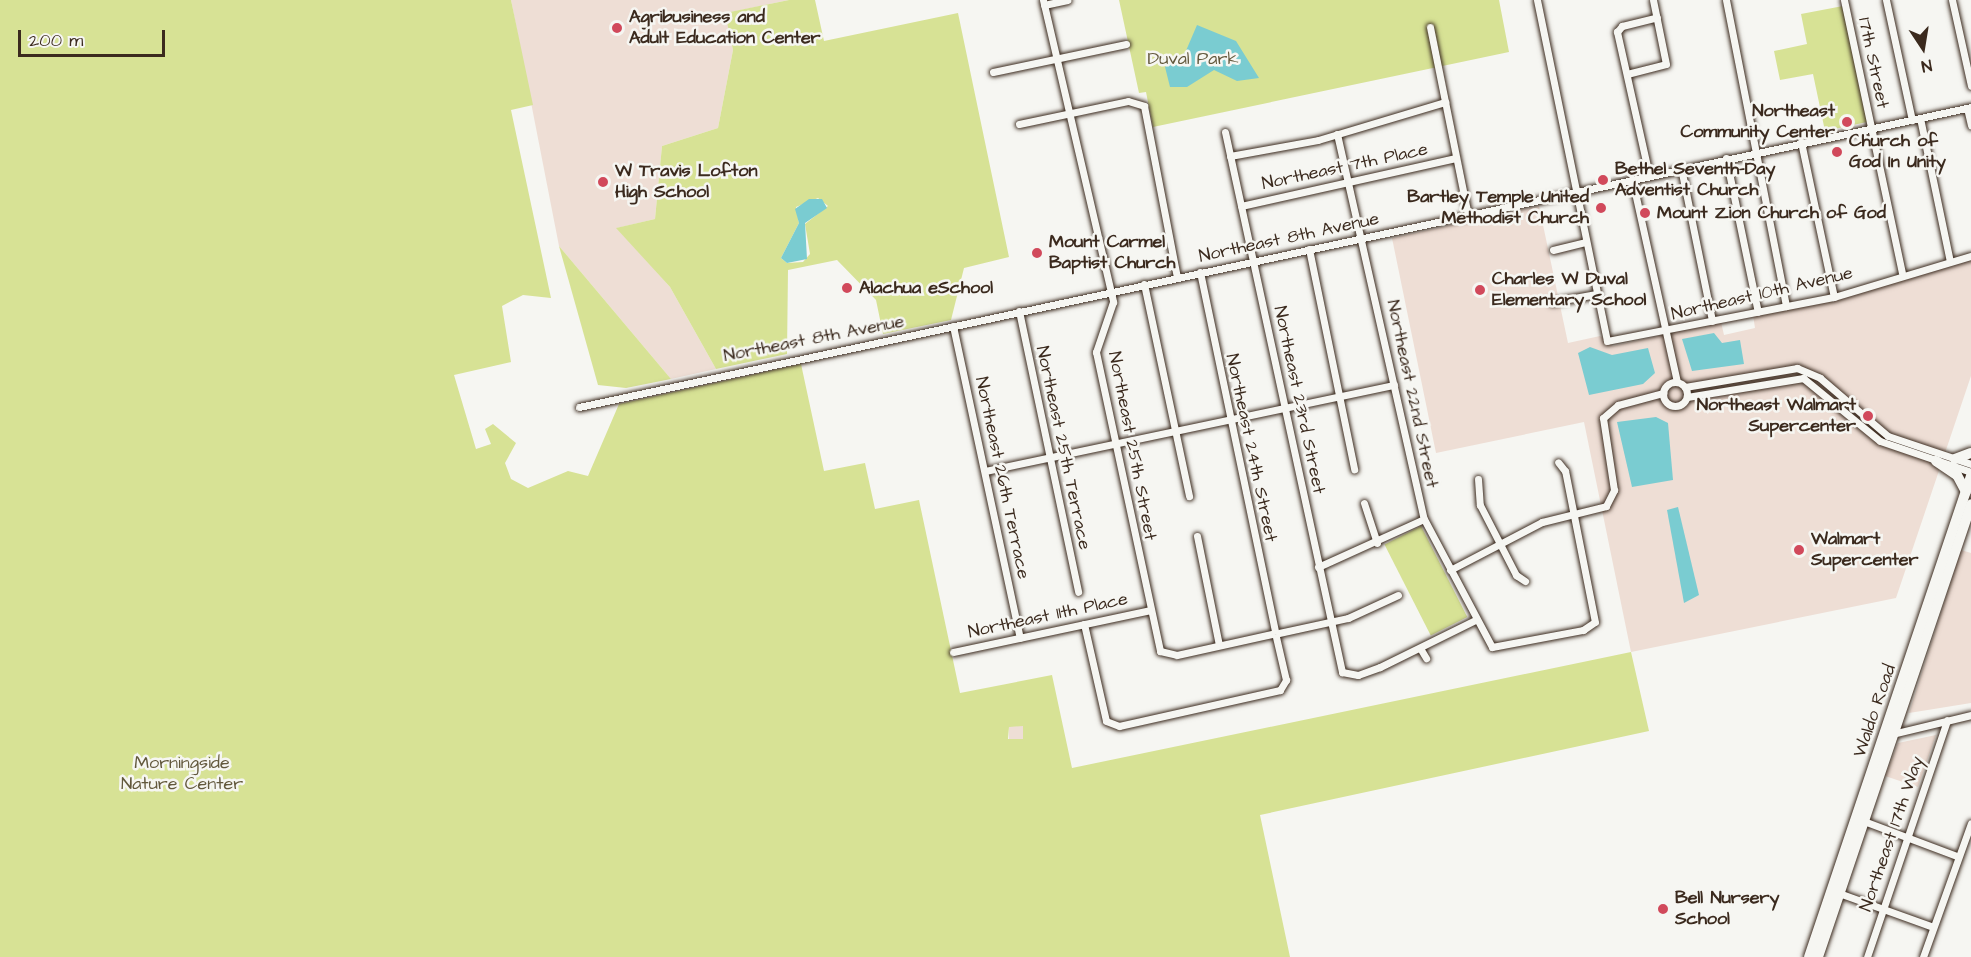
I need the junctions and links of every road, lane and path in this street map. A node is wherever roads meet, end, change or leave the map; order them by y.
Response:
1 (1067, 0) edge
2 (1537, 0) edge
3 (1653, 0) edge
4 (1726, 0) edge
5 (1844, 0) edge
6 (1886, 0) edge
7 (1952, 0) edge
8 (1044, 3) edge
9 (1657, 17) junction
10 (1430, 27) dead end
11 (1126, 44) dead end
12 (1057, 60) junction
13 (993, 72) dead end
14 (1627, 74) junction
15 (1971, 86) edge
16 (1445, 102) junction
17 (1969, 108) edge
18 (1069, 115) junction
19 (1920, 118) junction
20 (1912, 120) junction
21 (1019, 124) dead end
22 (1971, 126) edge
23 (1871, 129) junction
24 (1225, 132) dead end
25 (1337, 134) junction
26 (1802, 142) junction
27 (1756, 151) junction
28 (1230, 156) junction
29 (1456, 158) junction
30 (1726, 158) junction
31 (1681, 168) junction
32 (1650, 175) junction
33 (1632, 179) junction
34 (1347, 183) junction
35 (1576, 192) junction
36 (1240, 206) junction
37 (1468, 216) junction
38 (1363, 238) junction
39 (1586, 242) junction
40 (1309, 249) junction
41 (1553, 250) dead end
42 (1971, 256) edge
43 (1253, 261) junction
44 (1950, 261) junction
45 (1200, 272) junction
46 (1902, 273) junction
47 (1177, 277) junction
48 (1144, 284) junction
49 (1111, 291) junction
50 (1596, 294) junction
51 (1834, 297) junction
52 (1552, 302) dead end
53 (1786, 306) junction
54 (1019, 311) junction
55 (1758, 312) junction
56 (1712, 321) junction
57 (953, 326) junction
58 (1663, 332) junction
59 (1673, 383) junction
60 (1394, 385) junction
61 (1685, 387) junction
62 (1663, 393) junction
63 (1339, 397) junction
64 (1687, 397) junction
65 (1639, 400) junction
66 (1665, 401) junction
67 (579, 407) dead end
68 (1286, 409) junction
69 (1848, 409) junction
70 (1230, 421) junction
71 (1176, 432) junction
72 (1115, 445) junction
73 (1971, 453) edge
74 (1050, 458) junction
75 (1955, 459) junction
76 (1936, 461) junction
77 (1558, 462) dead end
78 (1971, 464) edge
79 (1354, 469) dead end
80 (985, 471) junction
81 (1971, 474) edge
82 (1478, 479) dead end
83 (1966, 492) junction
84 (1189, 496) dead end
85 (1364, 503) dead end
86 (1971, 504) edge
87 (1574, 513) junction
88 (1424, 519) junction
89 (1197, 536) dead end
90 (1377, 543) junction
91 (1500, 545) junction
92 (1318, 567) junction
93 (1449, 570) junction
94 (1525, 581) dead end
95 (1078, 592) dead end
96 (1398, 595) dead end
97 (1150, 610) junction
98 (1475, 620) junction
99 (1084, 624) junction
100 (1331, 624) junction
101 (1275, 633) junction
102 (1020, 638) junction
103 (1220, 645) junction
104 (1420, 648) junction
105 (953, 652) dead end
106 (1426, 658) dead end
107 (1971, 715) edge
108 (1947, 720) junction
109 (1888, 734) junction
110 (1860, 819) junction
111 (1971, 823) edge
112 (1908, 836) junction
113 (1957, 856) junction
114 (1836, 892) junction
115 (1881, 907) junction
116 (1933, 927) junction
117 (1809, 957) edge
118 (1818, 957) edge
119 (1867, 957) edge
120 (1923, 957) edge

1 - 8 street
2 - 35 street
3 - 9 street
4 - 27 street
5 - 23 street, 17th Street
6 - 20 street
7 - 15 street
8 - 12 street, Northeast 25th Street
9 - 14 street
9 - 14 street
10 - 16 street
11 - 12 street
12 - 13 street
12 - 18 street, Northeast 25th Street
14 - 32 street
16 - 25 street
16 - 29 street
17 - 19 street, Northeast 8th Avenue
17 - 22 street
18 - 21 street
18 - 47 street
18 - 49 street, Northeast 25th Street
19 - 20 street, Northeast 8th Avenue
19 - 44 street
20 - 23 street, Northeast 8th Avenue
23 - 26 street, Northeast 8th Avenue
23 - 46 street, 17th Street
24 - 28 street, Northeast 23rd Street
25 - 28 street
25 - 34 street, Northeast 22nd Street
26 - 27 street, Northeast 8th Avenue
26 - 51 street
27 - 30 street, Northeast 8th Avenue
27 - 53 street
28 - 36 street, Northeast 23rd Street
29 - 34 street, Northeast 7th Place
29 - 37 street
30 - 31 street, Northeast 8th Avenue
30 - 55 street
31 - 32 street, Northeast 8th Avenue
31 - 56 street
32 - 33 street, Northeast 8th Avenue
33 - 35 street, Northeast 8th Avenue
33 - 58 street
34 - 36 street, Northeast 7th Place
34 - 38 street, Northeast 22nd Street
35 - 37 street, Northeast 8th Avenue
35 - 39 street
36 - 43 street, Northeast 23rd Street
37 - 38 street, Northeast 8th Avenue
38 - 40 street, Northeast 8th Avenue
38 - 60 street, Northeast 22nd Street
39 - 41 street
39 - 50 street
40 - 43 street, Northeast 8th Avenue
40 - 63 street
42 - 44 street, Northeast 10th Avenue
43 - 45 street, Northeast 8th Avenue
43 - 68 street, Northeast 23rd Street
44 - 46 street, Northeast 10th Avenue
45 - 47 street, Northeast 8th Avenue
45 - 70 street, Northeast 24th Street
46 - 51 street, Northeast 10th Avenue
47 - 48 street, Northeast 8th Avenue
48 - 49 street, Northeast 8th Avenue
48 - 71 street
49 - 54 street, Northeast 8th Avenue
49 - 72 street, Northeast 25th Street
50 - 52 street
50 - 58 street, Northeast 10th Avenue
51 - 53 street, Northeast 10th Avenue
53 - 55 street, Northeast 10th Avenue
54 - 57 street, Northeast 8th Avenue
54 - 74 street, Northeast 25th Terrace
55 - 56 street, Northeast 10th Avenue
56 - 58 street, Northeast 10th Avenue
57 - 67 street, Northeast 8th Avenue
57 - 80 street, Northeast 26th Terrace
58 - 59 street
59 - 61 street
59 - 62 street
60 - 63 street
60 - 88 street, Northeast 22nd Street
61 - 64 street
61 - 69 street
62 - 65 street
62 - 66 street
63 - 68 street
63 - 79 street
64 - 66 street
64 - 69 street
65 - 66 street
65 - 87 street
68 - 70 street
68 - 92 street, Northeast 23rd Street
69 - 75 street
69 - 76 street
70 - 71 street
70 - 101 street, Northeast 24th Street
71 - 72 street
71 - 84 street
72 - 74 street
72 - 97 street, Northeast 25th Street
73 - 75 highway
74 - 80 street
74 - 95 street, Northeast 25th Terrace
75 - 78 street
76 - 81 street
76 - 83 highway
77 - 87 street
80 - 102 street, Northeast 26th Terrace
81 - 83 highway, Waldo Road
82 - 91 street
83 - 109 highway, Waldo Road
85 - 90 street
86 - 109 highway, Waldo Road
87 - 91 street
87 - 98 street, Northeast 22nd Street
88 - 90 street
88 - 93 street, Northeast 22nd Street
89 - 103 street
90 - 92 street
91 - 93 street
91 - 94 street
92 - 100 street, Northeast 23rd Street
93 - 98 street, Northeast 22nd Street
96 - 100 street
97 - 99 street, Northeast 11th Place
97 - 103 street, Northeast 25th Street
98 - 104 street
99 - 101 street, Northeast 24th Street
99 - 102 street, Northeast 11th Place
100 - 101 street
100 - 104 street, Northeast 23rd Street
101 - 103 street
102 - 105 street, Northeast 11th Place
104 - 106 street
107 - 108 street
108 - 109 street
108 - 112 street, Northeast 17th Way
109 - 110 highway, Waldo Road
109 - 110 highway, Waldo Road
110 - 112 street
110 - 114 highway, Waldo Road
111 - 113 street
112 - 113 street
112 - 115 street, Northeast 17th Way
113 - 116 street
114 - 115 street
114 - 117 highway, Waldo Road
114 - 118 highway
115 - 116 street
115 - 119 street, Northeast 17th Way
116 - 120 street

